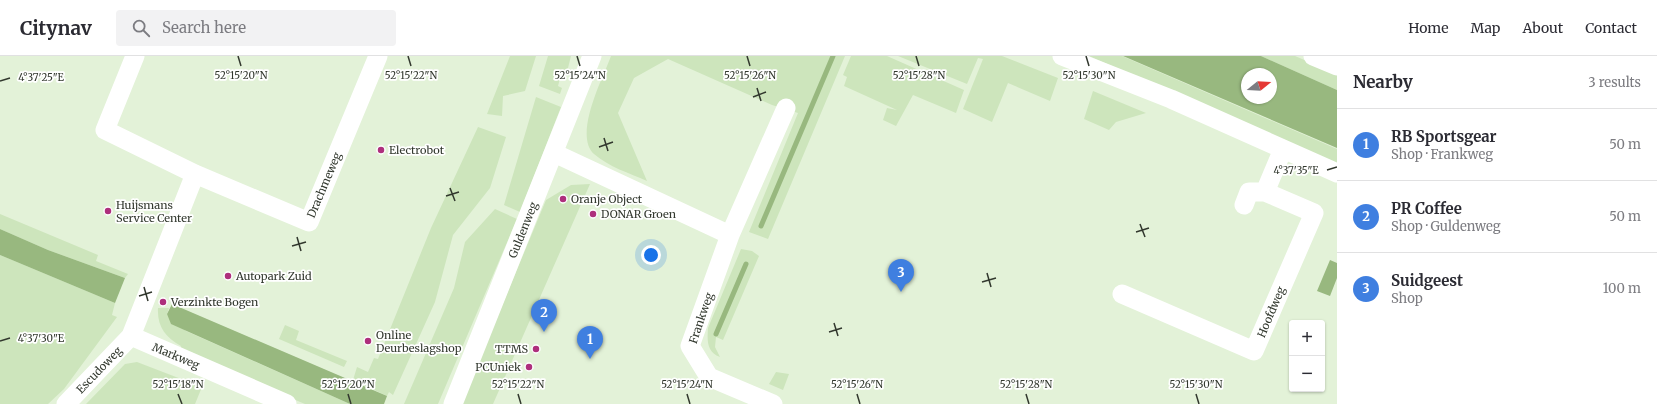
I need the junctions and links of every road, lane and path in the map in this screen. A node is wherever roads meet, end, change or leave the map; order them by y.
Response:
1 (135, 56) edge
2 (378, 56) edge
3 (592, 56) edge
4 (1062, 56) edge
5 (1313, 56) edge
6 (1337, 66) edge
7 (786, 108) dead end
8 (1283, 149) junction
9 (554, 153) junction
10 (1337, 173) edge
11 (195, 174) junction
12 (1265, 192) junction
13 (1244, 205) dead end
14 (730, 235) junction
15 (1122, 294) dead end
16 (131, 336) junction
17 (66, 404) edge
18 (287, 404) edge
19 (453, 404) edge
20 (773, 404) edge

1 - 11 street, Drachmeweg
2 - 11 street, Drachmeweg
3 - 9 street, Guldenweg
4 - 8 street
5 - 6 street
7 - 14 street, Frankweg
8 - 10 street
8 - 12 street
9 - 14 street
9 - 19 street, Guldenweg
11 - 16 street
12 - 13 street
12 - 15 street, Hoofdweg
14 - 20 street, Frankweg
16 - 17 street, Escudoweg
16 - 18 street, Markweg

